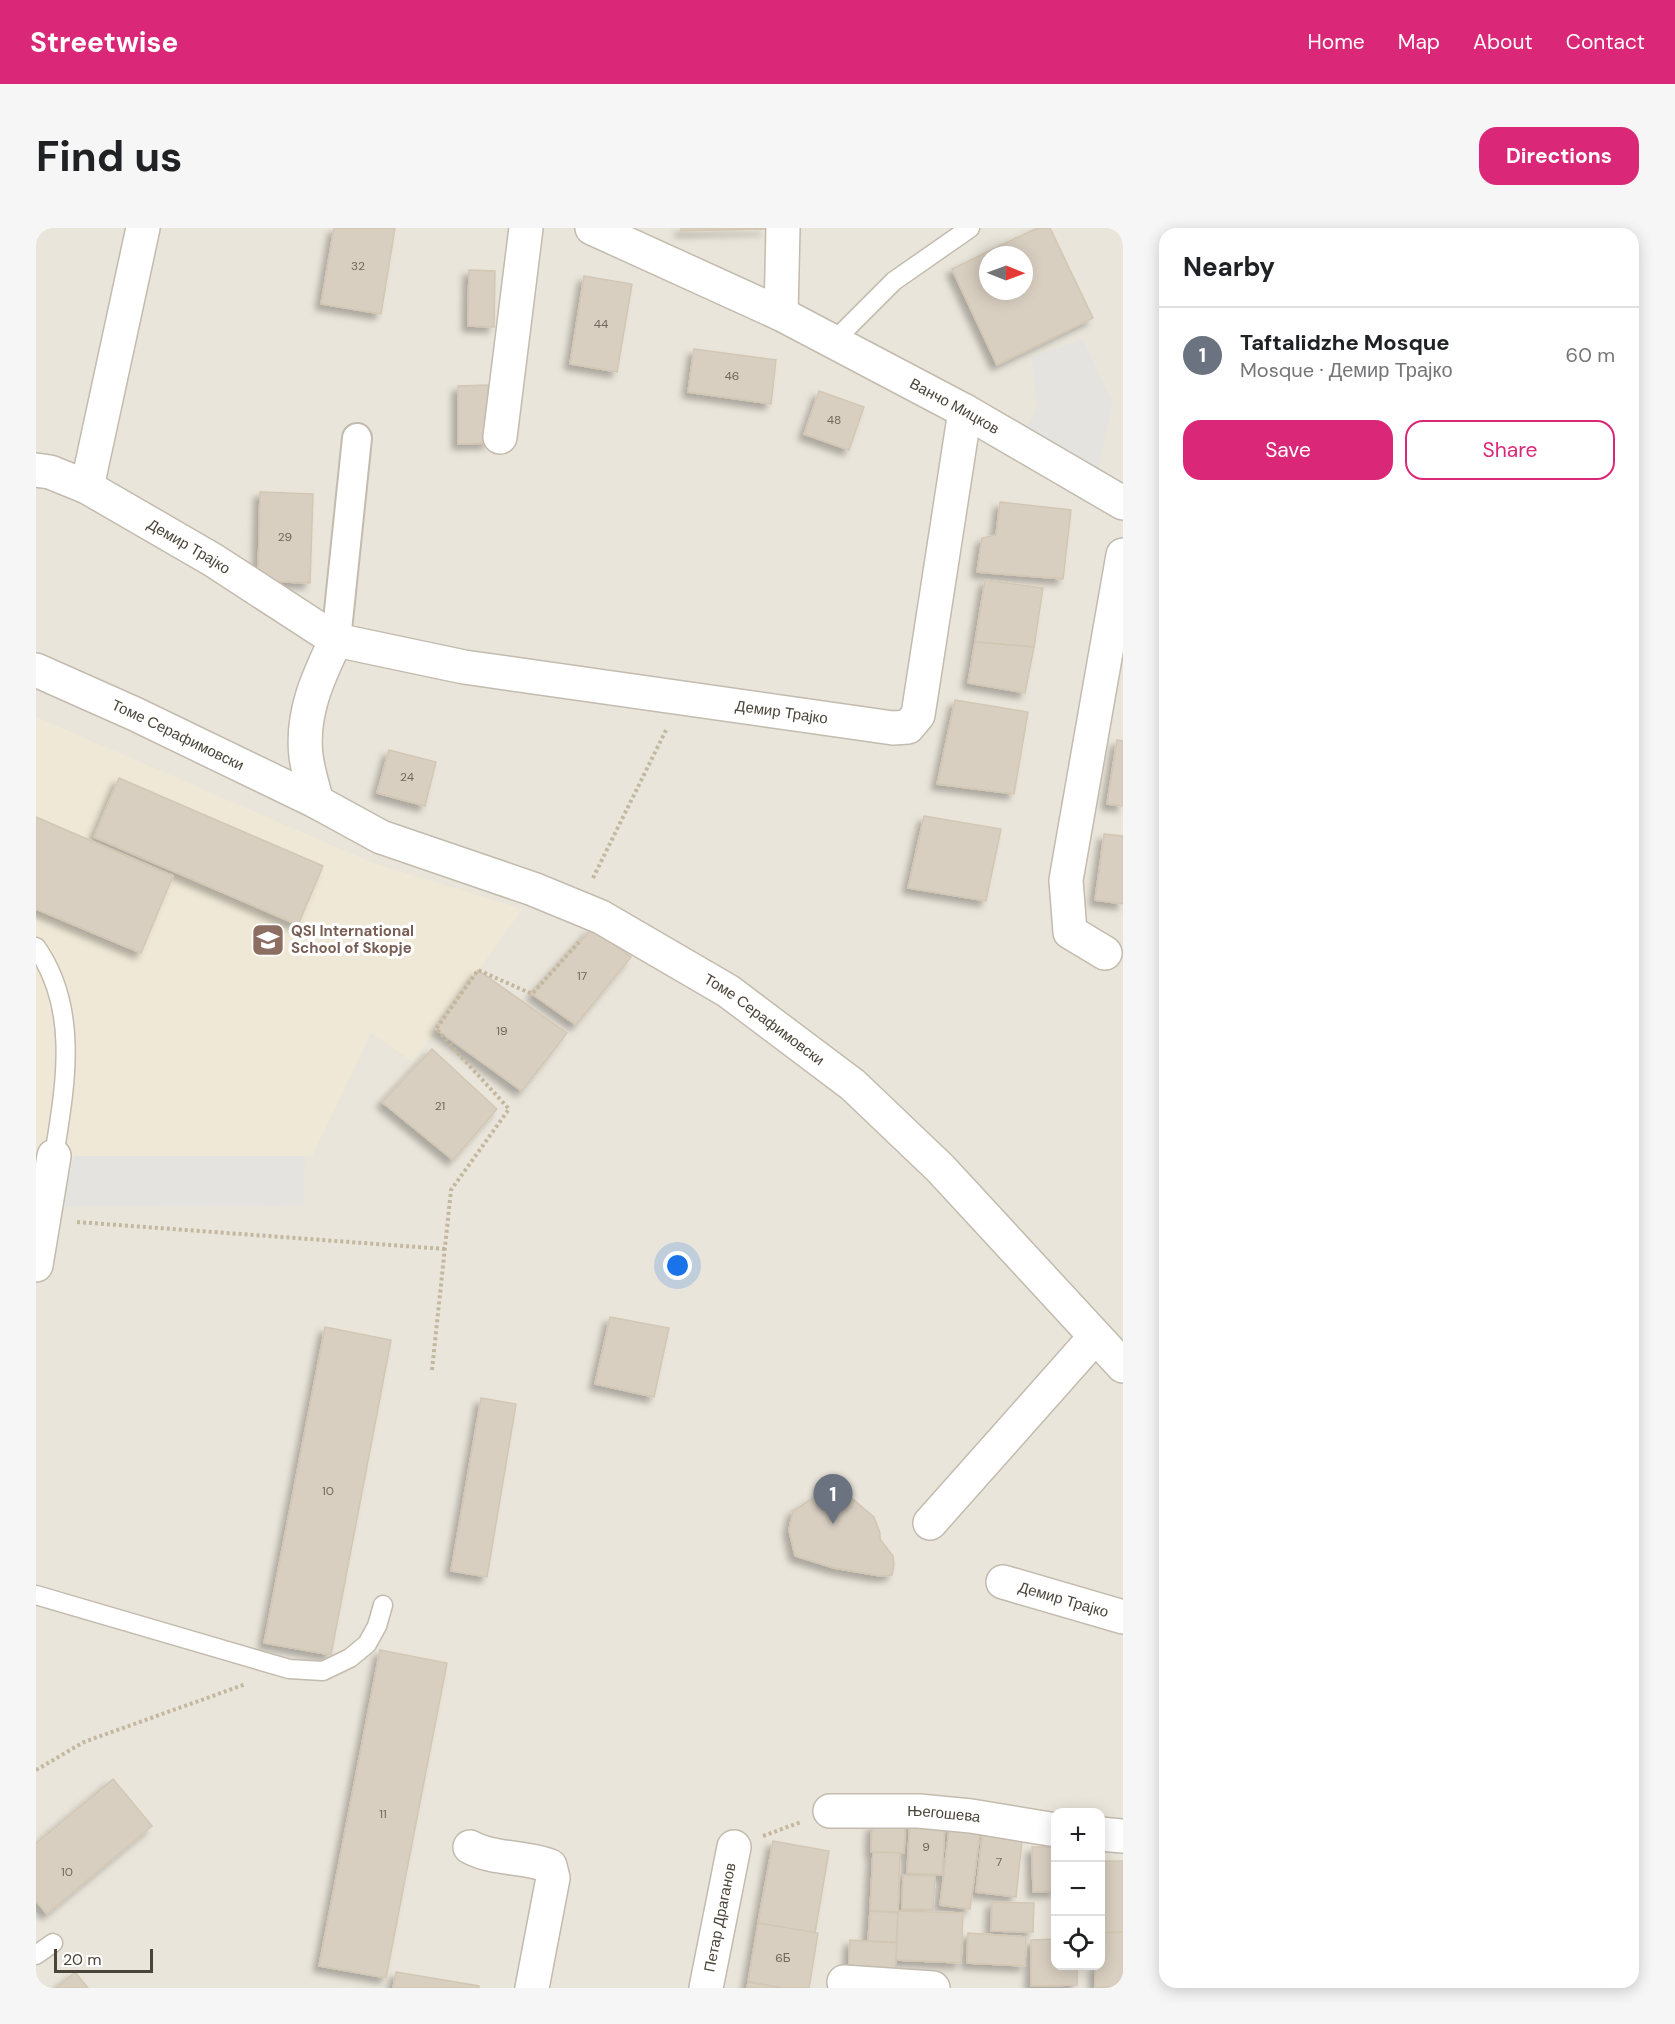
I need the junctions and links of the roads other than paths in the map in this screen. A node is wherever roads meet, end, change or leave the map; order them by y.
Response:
1 (143, 228) edge
2 (526, 228) edge
3 (592, 228) edge
4 (783, 228) edge
5 (970, 228) edge
6 (781, 314) junction
7 (833, 342) junction
8 (964, 411) junction
9 (500, 437) dead end
10 (357, 438) dead end
11 (36, 470) edge
12 (87, 487) junction
13 (1123, 503) edge
14 (1123, 555) edge
15 (336, 640) junction
16 (36, 670) edge
17 (317, 802) junction
18 (36, 947) edge
19 (1105, 953) dead end
20 (54, 1156) joint
21 (36, 1265) edge
22 (1095, 1337) junction
23 (1123, 1366) edge
24 (930, 1522) dead end
25 (1003, 1582) dead end
26 (36, 1595) edge
27 (383, 1605) dead end
28 (1123, 1617) edge
29 (830, 1811) road end
30 (1051, 1829) edge
31 (1105, 1834) edge
32 (1123, 1836) edge
33 (470, 1847) dead end
34 (734, 1847) road end
35 (53, 1942) dead end
36 (36, 1955) edge
37 (844, 1982) dead end
38 (531, 1988) edge
39 (706, 1988) edge
40 (933, 1988) edge

1 - 12 street
2 - 9 street
3 - 6 street, Ванчо Мицков
4 - 6 street
5 - 7 lane
6 - 7 street, Ванчо Мицков
7 - 8 street, Ванчо Мицков
8 - 13 street, Ванчо Мицков
8 - 15 street, Демир Трајко
10 - 15 street
11 - 12 street, Демир Трајко
12 - 15 street, Демир Трајко
14 - 19 street
15 - 17 street
16 - 17 street, Томе Серафимовски
17 - 22 street, Томе Серафимовски
18 - 20 lane
20 - 21 street
22 - 23 street, Томе Серафимовски
22 - 24 street
25 - 28 street, Демир Трајко
26 - 27 lane
29 - 30 street, Његошева
31 - 32 street
33 - 38 street
34 - 39 street, Петар Драганов
35 - 36 lane
37 - 40 street

